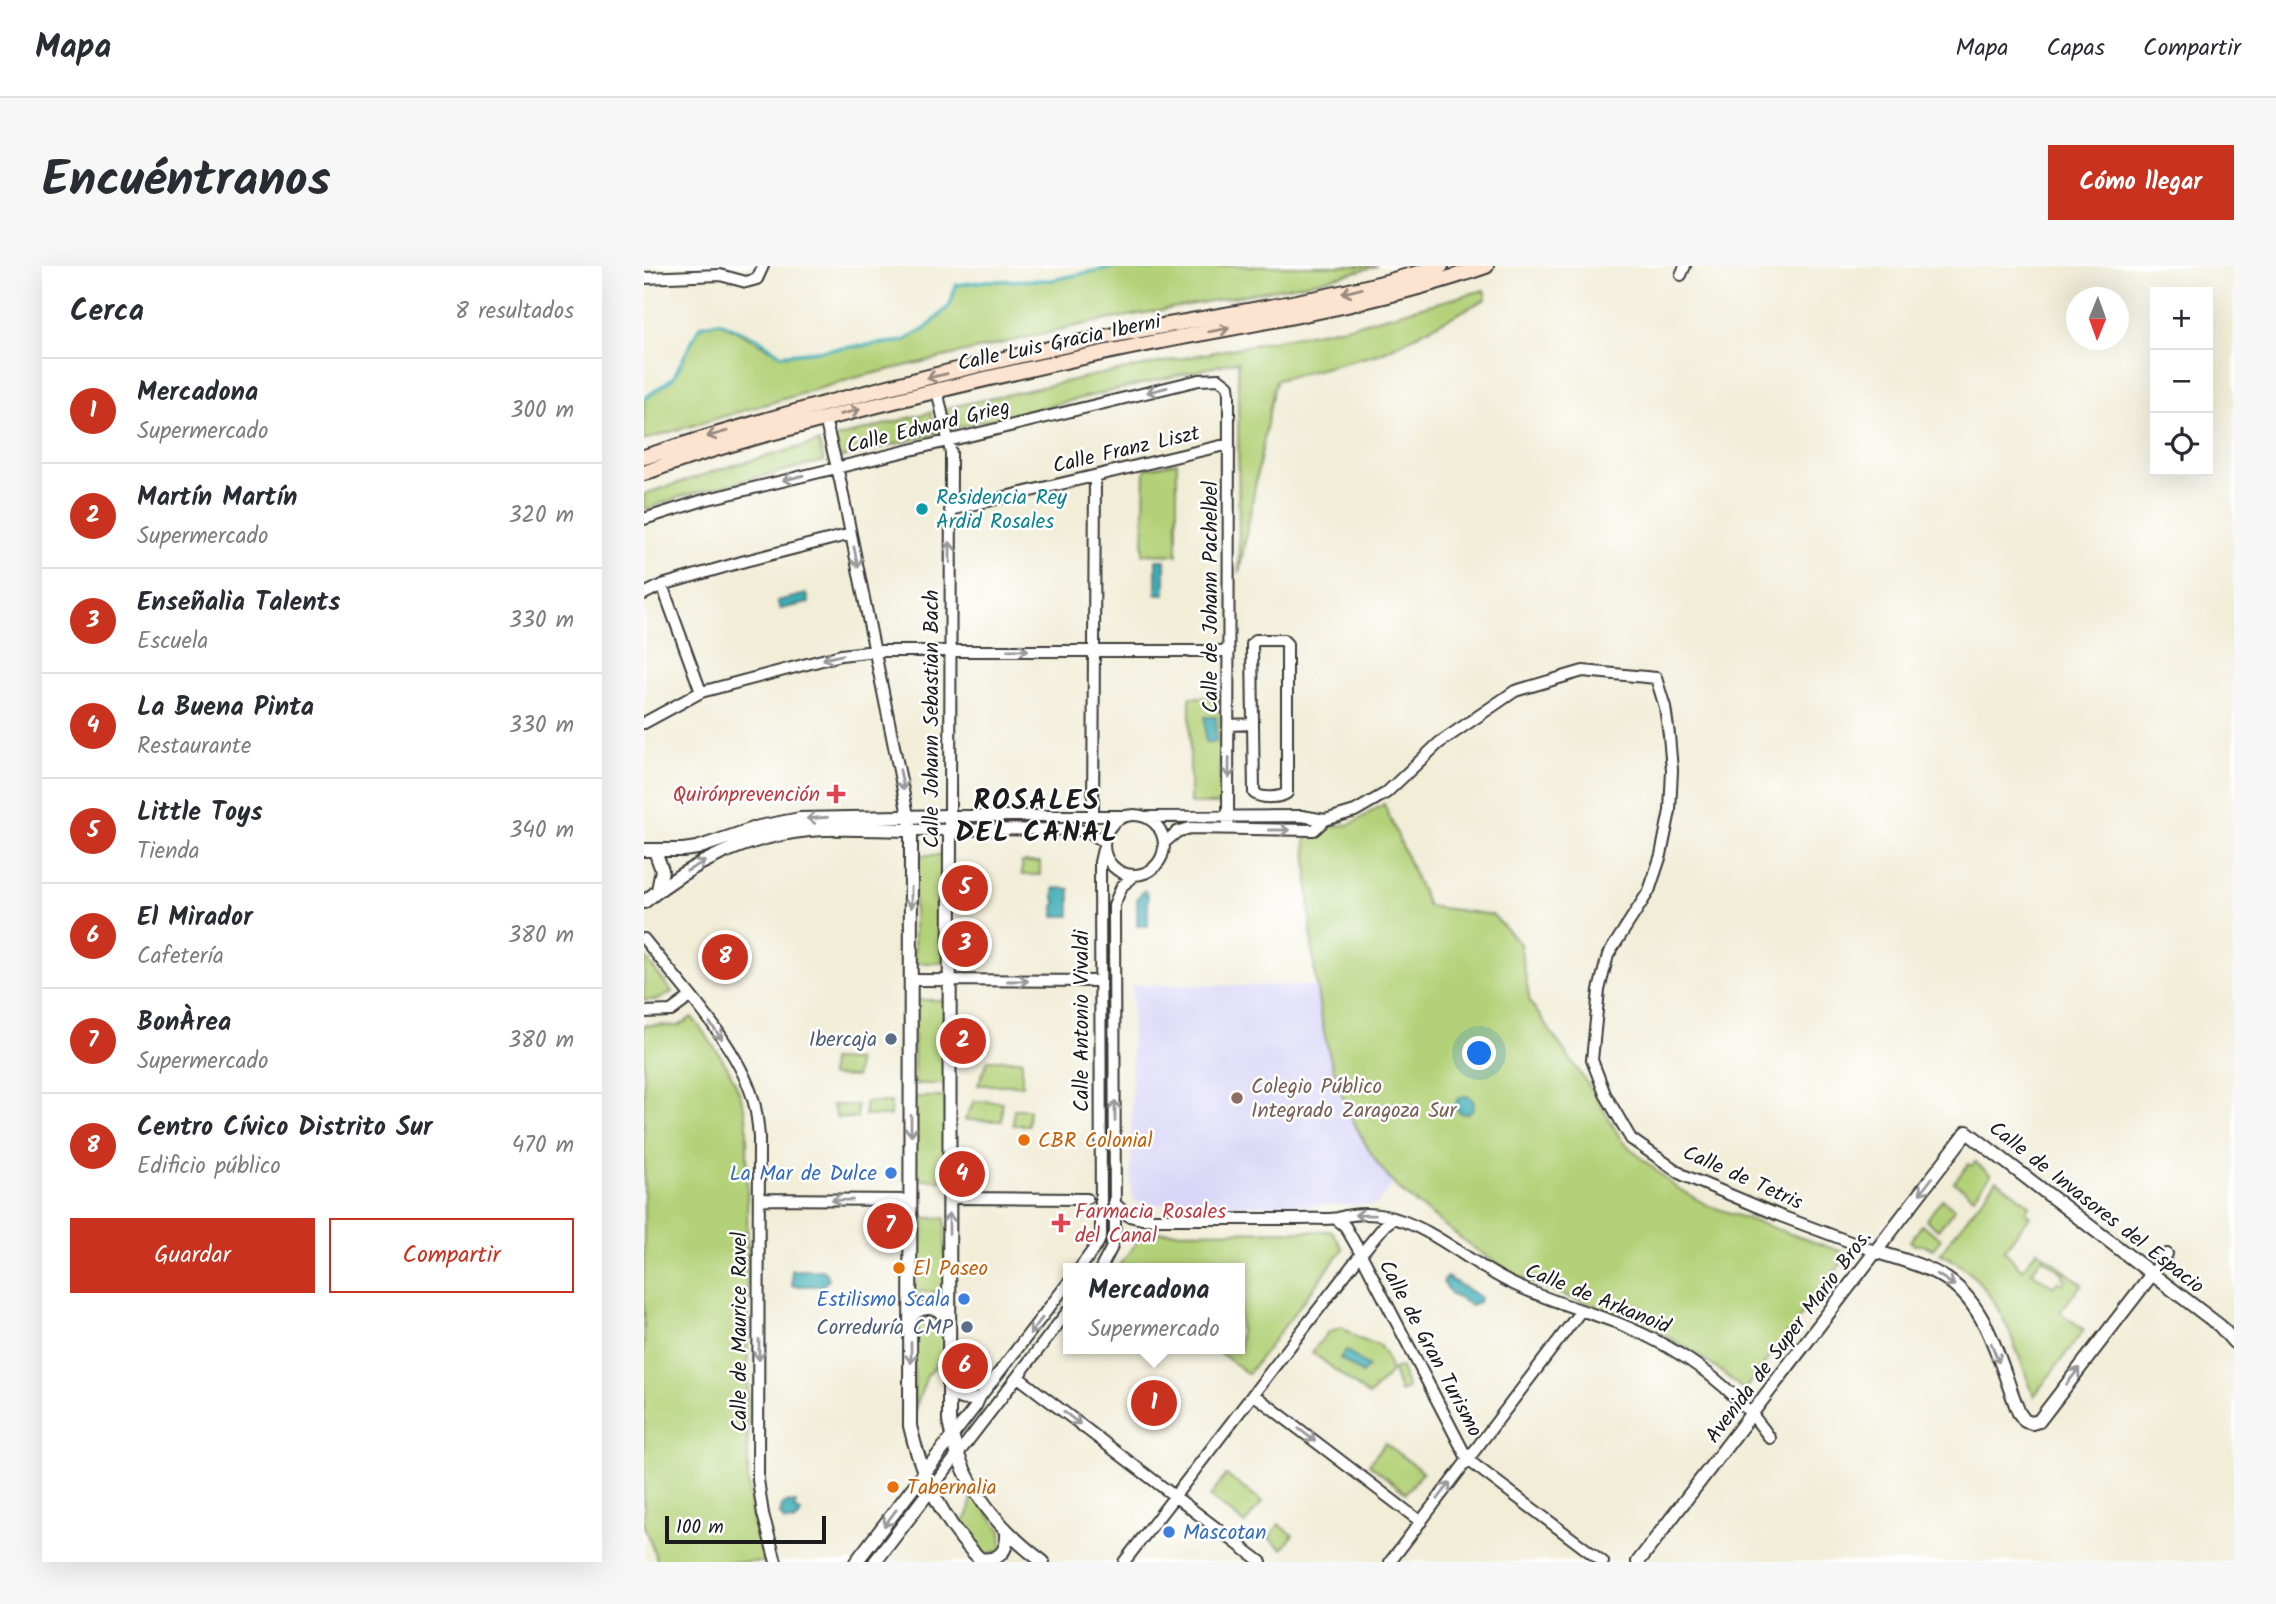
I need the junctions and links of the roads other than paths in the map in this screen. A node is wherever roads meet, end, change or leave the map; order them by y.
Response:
1 (655, 266) edge
2 (763, 266) edge
3 (1441, 266) edge
4 (1486, 266) edge
5 (647, 278) edge
6 (1223, 381) joint
7 (937, 390) junction
8 (825, 419) junction
9 (949, 441) junction
10 (1229, 444) junction
11 (644, 457) edge
12 (837, 468) junction
13 (644, 473) edge
14 (1095, 476) junction
15 (950, 510) junction
16 (644, 519) edge
17 (851, 534) junction
18 (662, 585) junction
19 (644, 594) edge
20 (950, 650) junction
21 (1094, 650) junction
22 (875, 651) junction
23 (1228, 651) junction
24 (701, 692) junction
25 (644, 723) edge
26 (1253, 724) junction
27 (1229, 725) junction
28 (1093, 816) junction
29 (1126, 816) junction
30 (1228, 816) junction
31 (1145, 817) junction
32 (1325, 820) junction
33 (950, 822) junction
34 (910, 823) junction
35 (1228, 829) junction
36 (1164, 843) junction
37 (1104, 845) junction
38 (649, 850) edge
39 (1135, 875) junction
40 (658, 890) junction
41 (644, 902) edge
42 (644, 939) edge
43 (911, 980) junction
44 (950, 980) junction
45 (1100, 981) junction
46 (690, 997) junction
47 (644, 1012) edge
48 (1967, 1132) joint
49 (949, 1198) junction
50 (759, 1199) junction
51 (1087, 1199) dead end
52 (911, 1200) junction
53 (1114, 1203) junction
54 (1336, 1219) junction
55 (1393, 1219) junction
56 (1877, 1252) junction
57 (1361, 1254) junction
58 (2167, 1254) dead end
59 (1084, 1263) edge
60 (1104, 1263) edge
61 (2152, 1275) junction
62 (1063, 1289) edge
63 (1580, 1312) junction
64 (911, 1318) junction
65 (1063, 1318) edge
66 (948, 1322) junction
67 (2234, 1342) edge
68 (1018, 1377) junction
69 (948, 1390) junction
70 (1253, 1394) junction
71 (980, 1397) junction
72 (1752, 1414) junction
73 (953, 1437) junction
74 (1770, 1438) dead end
75 (958, 1454) junction
76 (1468, 1460) junction
77 (924, 1475) junction
78 (931, 1489) junction
79 (1175, 1497) junction
80 (1420, 1522) junction
81 (1007, 1532) junction
82 (981, 1560) edge
83 (776, 1562) edge
84 (856, 1562) edge
85 (875, 1562) edge
86 (1043, 1562) edge
87 (1124, 1562) edge
88 (1261, 1562) edge
89 (1390, 1562) edge
90 (1603, 1562) edge
91 (1638, 1562) edge

1 - 5 street
2 - 5 street
3 -> 11 main road, Calle Luis Gracia Iberni
7 -> 4 main road, Calle Luis Gracia Iberni
6 -> 9 street, Calle Edward Grieg
6 - 10 street, Calle de Johann Pachelbel
8 -> 7 main road, Calle Luis Gracia Iberni
7 - 9 street, Calle Johann Sebastian Bach
8 - 12 street
8 - 13 main road, Calle Luis Gracia Iberni
9 - 12 street, Calle Edward Grieg
9 - 15 street, Calle Johann Sebastian Bach
10 - 14 street, Calle Franz Liszt
10 - 23 street, Calle de Johann Pachelbel
12 -> 16 street, Calle Edward Grieg
12 - 17 street
14 - 15 street, Calle Franz Liszt
14 - 21 street
20 -> 15 street, Calle Johann Sebastian Bach
17 - 18 street
17 -> 22 street
18 - 19 street
18 - 24 street
20 -> 21 street
20 - 22 street
20 - 33 street, Calle Johann Sebastian Bach
21 - 23 street
21 - 28 street
22 -> 24 street
22 -> 34 street
23 - 27 street, Calle de Johann Pachelbel
24 - 25 street
26 - 26 street
26 - 27 street
27 -> 30 street, Calle de Johann Pachelbel
28 - 29 street
28 - 33 street
29 - 31 street
29 - 37 street
30 - 31 street
30 - 32 street
30 - 35 street, Calle de Johann Pachelbel
31 - 36 street
35 -> 32 street
32 - 56 street, Calle de Tetris
33 - 34 street
33 - 37 street
33 - 44 street, Calle Johann Sebastian Bach
34 -> 38 street
40 -> 34 street
34 -> 43 street
35 - 36 street
36 - 39 street
37 - 39 street
37 - 45 street, Calle Antonio Vivaldi
38 - 40 street
53 -> 39 street
40 - 41 street
42 - 46 street, Calle de Maurice Ravel
43 - 44 street
43 -> 52 street
44 -> 45 street
44 - 49 street, Calle Johann Sebastian Bach
45 - 59 street, Calle Antonio Vivaldi
46 - 47 street
46 -> 50 street, Calle de Maurice Ravel
48 -> 56 street, Avenida de Super Mario Bros.
48 - 61 street, Calle de Invasores del Espacio
49 - 51 street
66 -> 49 street, Calle Johann Sebastian Bach
52 -> 50 street
50 -> 83 street, Calle de Maurice Ravel
52 - 64 street
53 - 54 street
53 - 60 street
55 -> 54 street, Calle de Arkanoid
54 - 57 street, Calle de Gran Turismo
55 - 57 street
55 - 63 street, Calle de Arkanoid
56 -> 61 street, Calle de Tetris
56 - 72 street, Avenida de Super Mario Bros.
57 - 70 street
57 - 76 street, Calle de Gran Turismo
58 - 61 street
61 - 67 street, Calle de Invasores del Espacio
62 -> 71 street
63 - 72 street, Calle de Arkanoid
63 - 76 street
64 - 66 street
64 -> 77 street
65 - 68 street
66 - 69 street, Calle Johann Sebastian Bach
68 - 75 street
68 -> 79 street
69 - 71 street
69 - 73 street, Calle Johann Sebastian Bach
70 - 79 street
70 -> 80 street
71 - 73 street
72 - 74 street, Calle de Arkanoid
72 - 91 street, Avenida de Super Mario Bros.
73 - 75 street, Calle Johann Sebastian Bach
73 - 77 street
75 - 78 street
75 - 81 street, Calle Johann Sebastian Bach
80 -> 76 street
76 - 90 street, Calle de Gran Turismo
77 - 78 street
77 -> 84 street
78 - 82 street
78 - 85 street
79 - 87 street
79 - 88 street
80 - 89 street
81 - 82 street
81 - 86 street, Calle Johann Sebastian Bach

